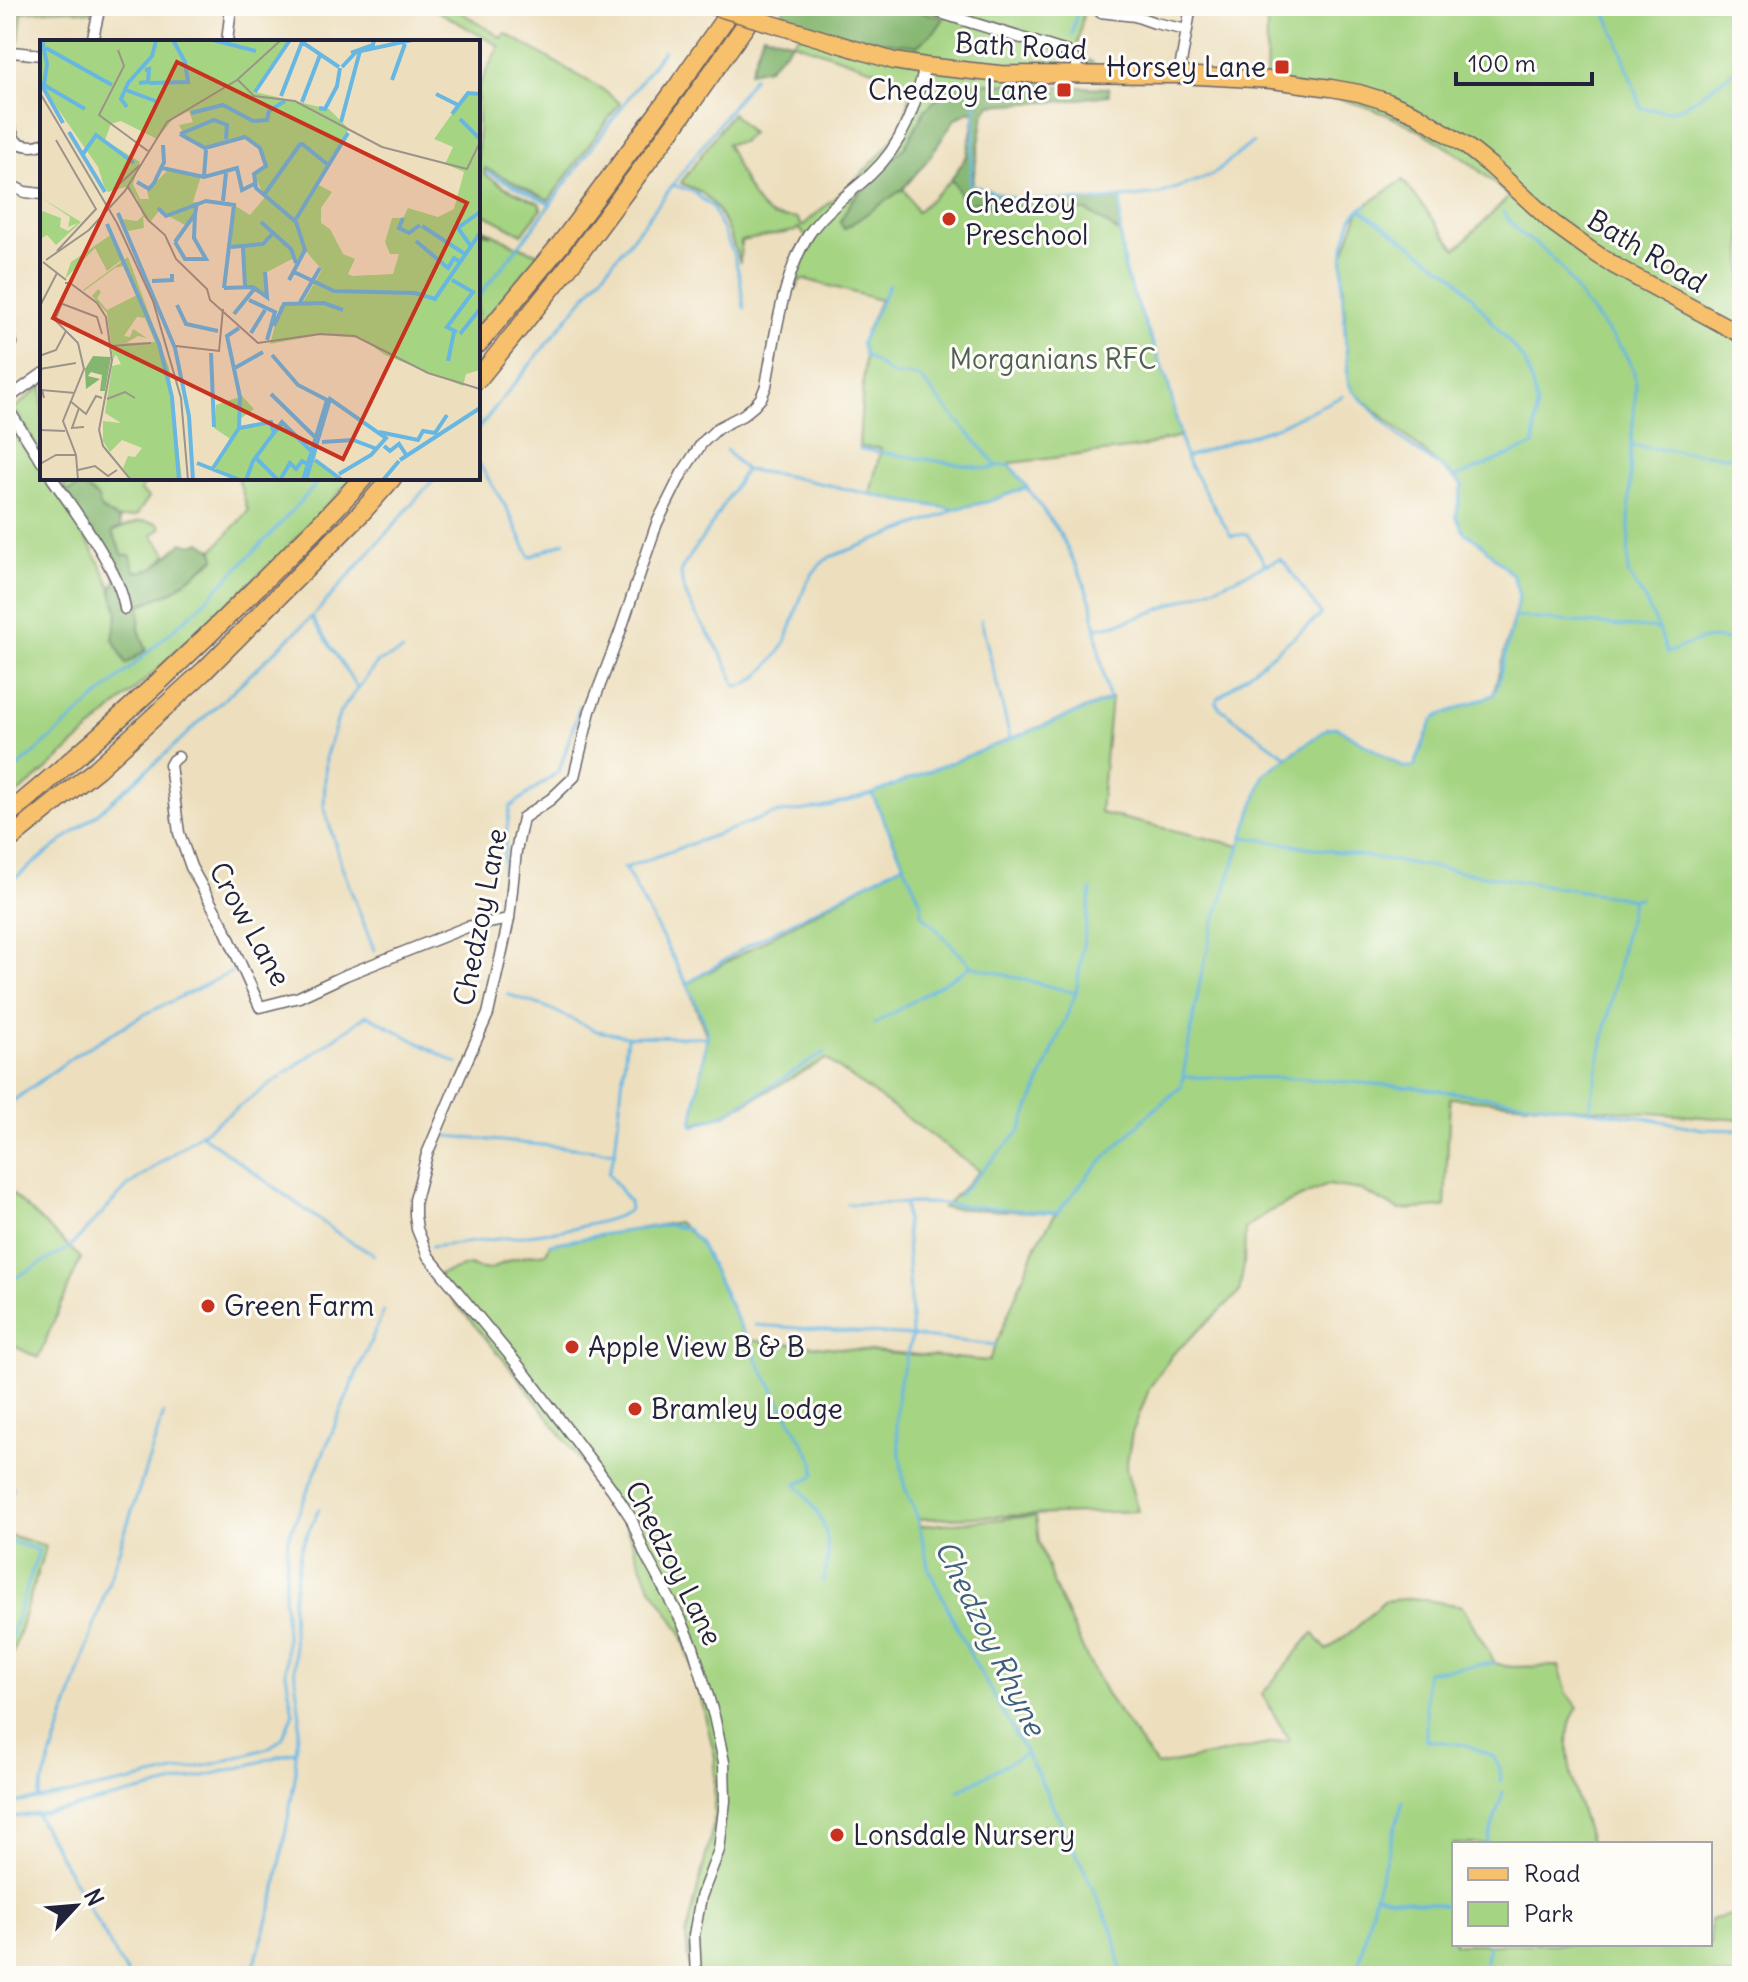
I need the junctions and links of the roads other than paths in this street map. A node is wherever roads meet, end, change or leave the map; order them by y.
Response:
1 (15, 6) edge
2 (100, 6) edge
3 (227, 6) edge
4 (236, 6) edge
5 (712, 6) edge
6 (734, 6) edge
7 (759, 6) edge
8 (918, 6) edge
9 (1191, 6) edge
10 (6, 11) edge
11 (1100, 12) dead end
12 (1187, 30) junction
13 (228, 36) edge
14 (92, 40) edge
15 (12, 52) dead end
16 (40, 55) edge
17 (925, 66) junction
18 (1081, 75) junction
19 (1179, 75) junction
20 (6, 127) edge
21 (16, 142) junction
22 (40, 145) edge
23 (6, 155) edge
24 (6, 183) edge
25 (40, 194) edge
26 (1742, 335) edge
27 (480, 342) edge
28 (40, 375) edge
29 (480, 377) edge
30 (6, 400) edge
31 (6, 406) edge
32 (40, 459) edge
33 (53, 480) edge
34 (361, 480) edge
35 (390, 480) edge
36 (125, 609) dead end
37 (178, 757) dead end
38 (6, 816) edge
39 (6, 842) edge
40 (509, 919) junction
41 (696, 1976) edge

1 - 10 street
2 - 14 street
3 - 13 street
4 - 13 street
5 - 17 main road, Bath Road, bridge
6 - 27 highway
7 - 29 highway
8 - 18 street
9 - 12 street
11 - 12 street
12 - 19 street
15 - 16 street
17 - 18 main road, Bath Road
17 - 40 street, Chedzoy Lane
18 - 19 main road, Bath Road
19 - 26 main road, Bath Road
20 - 21 street
21 - 22 street
21 - 23 street
24 - 25 street
28 - 30 street
31 - 32 street
33 - 36 street
34 - 38 highway
35 - 39 highway
37 - 40 street, Crow Lane
40 - 41 street, Chedzoy Lane

